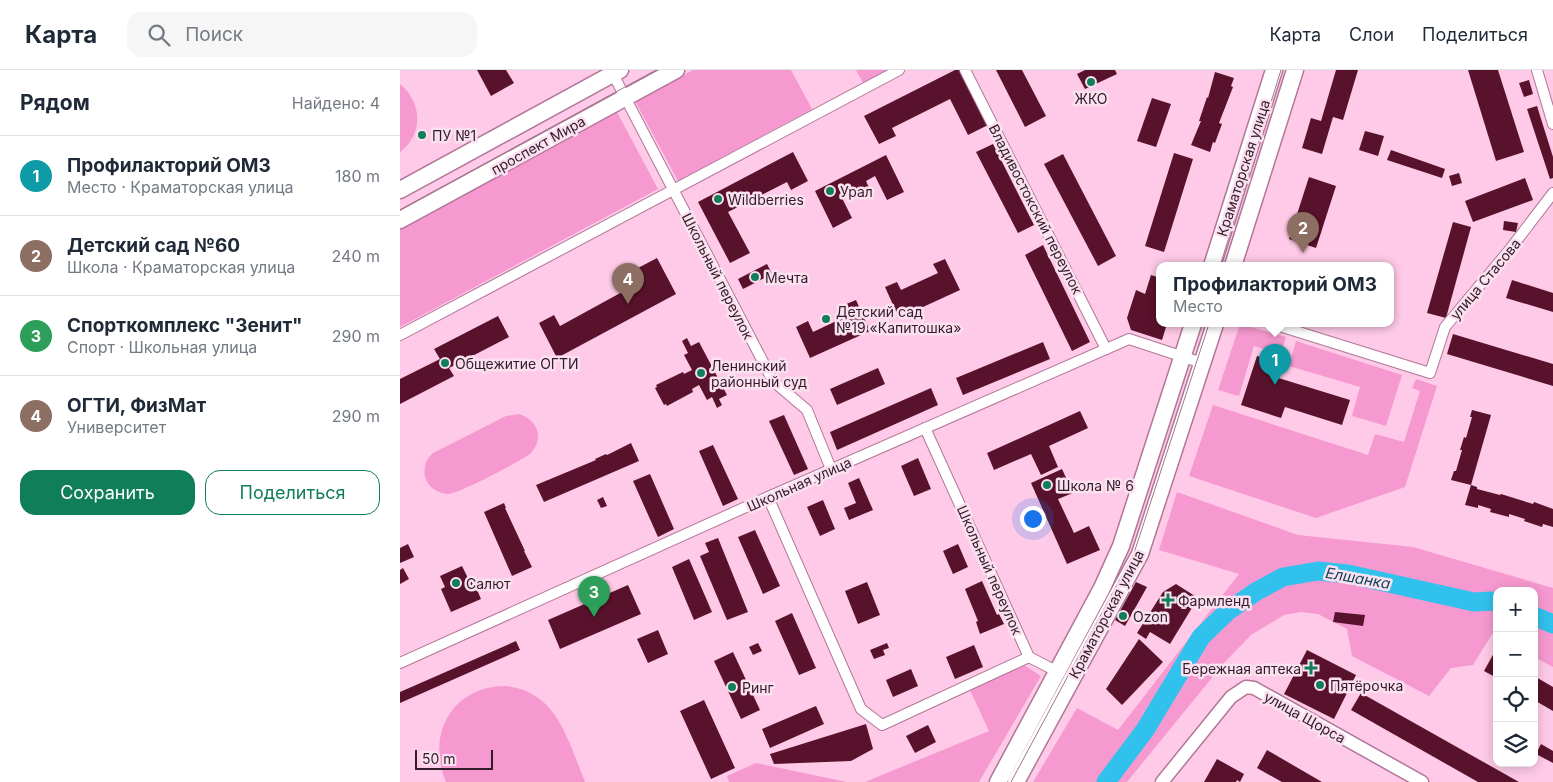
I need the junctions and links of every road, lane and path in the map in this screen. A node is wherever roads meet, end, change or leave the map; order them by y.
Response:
1 (899, 70) edge
2 (965, 70) edge
3 (1274, 70) edge
4 (1537, 70) edge
5 (1292, 71) edge
6 (616, 72) edge
7 (669, 72) edge
8 (625, 98) junction
9 (1553, 124) edge
10 (1251, 142) junction
11 (1270, 148) junction
12 (400, 190) edge
13 (674, 191) junction
14 (1553, 193) edge
15 (400, 220) edge
16 (1213, 262) edge
17 (1234, 262) edge
18 (1192, 327) edge
19 (1214, 327) edge
20 (1284, 327) edge
21 (400, 335) edge
22 (1106, 349) junction
23 (1183, 356) junction
24 (1202, 362) junction
25 (925, 428) junction
26 (831, 470) junction
27 (1145, 474) junction
28 (1164, 479) junction
29 (768, 498) junction
30 (1029, 657) junction
31 (400, 663) edge
32 (1065, 675) junction
33 (1044, 713) junction
34 (998, 782) edge
35 (1016, 782) edge
36 (1162, 782) edge
37 (1422, 782) edge

1 - 13 street
2 - 22 street, Владивостокский переулок
3 - 10 main road, Краматорская улица
4 - 9 street
5 - 11 main road, Краматорская улица
6 - 8 street, Школьный переулок
6 - 12 main road, проспект Мира
7 - 8 main road, проспект Мира
8 - 13 street, Школьный переулок
8 - 15 main road, проспект Мира
10 - 11 street
10 - 16 main road, Краматорская улица
11 - 17 main road, Краматорская улица
13 - 21 street
13 - 26 street, Школьный переулок
14 - 20 street, улица Стасова
18 - 23 main road, Краматорская улица
19 - 24 main road, Краматорская улица
22 - 23 street, Школьная улица
22 - 25 street, Школьная улица
23 - 24 street, Школьная улица
23 - 27 main road, Краматорская улица
24 - 28 main road, Краматорская улица
25 - 26 street, Школьная улица
25 - 30 street, Школьный переулок
26 - 29 street, Школьная улица
27 - 28 street
27 - 32 main road, Краматорская улица
28 - 32 main road, Краматорская улица
29 - 30 street
29 - 31 street, Школьная улица
30 - 32 street
32 - 33 main road, Краматорская улица
33 - 34 main road, Краматорская улица
33 - 35 main road, Краматорская улица
36 - 37 street, улица Щорса

